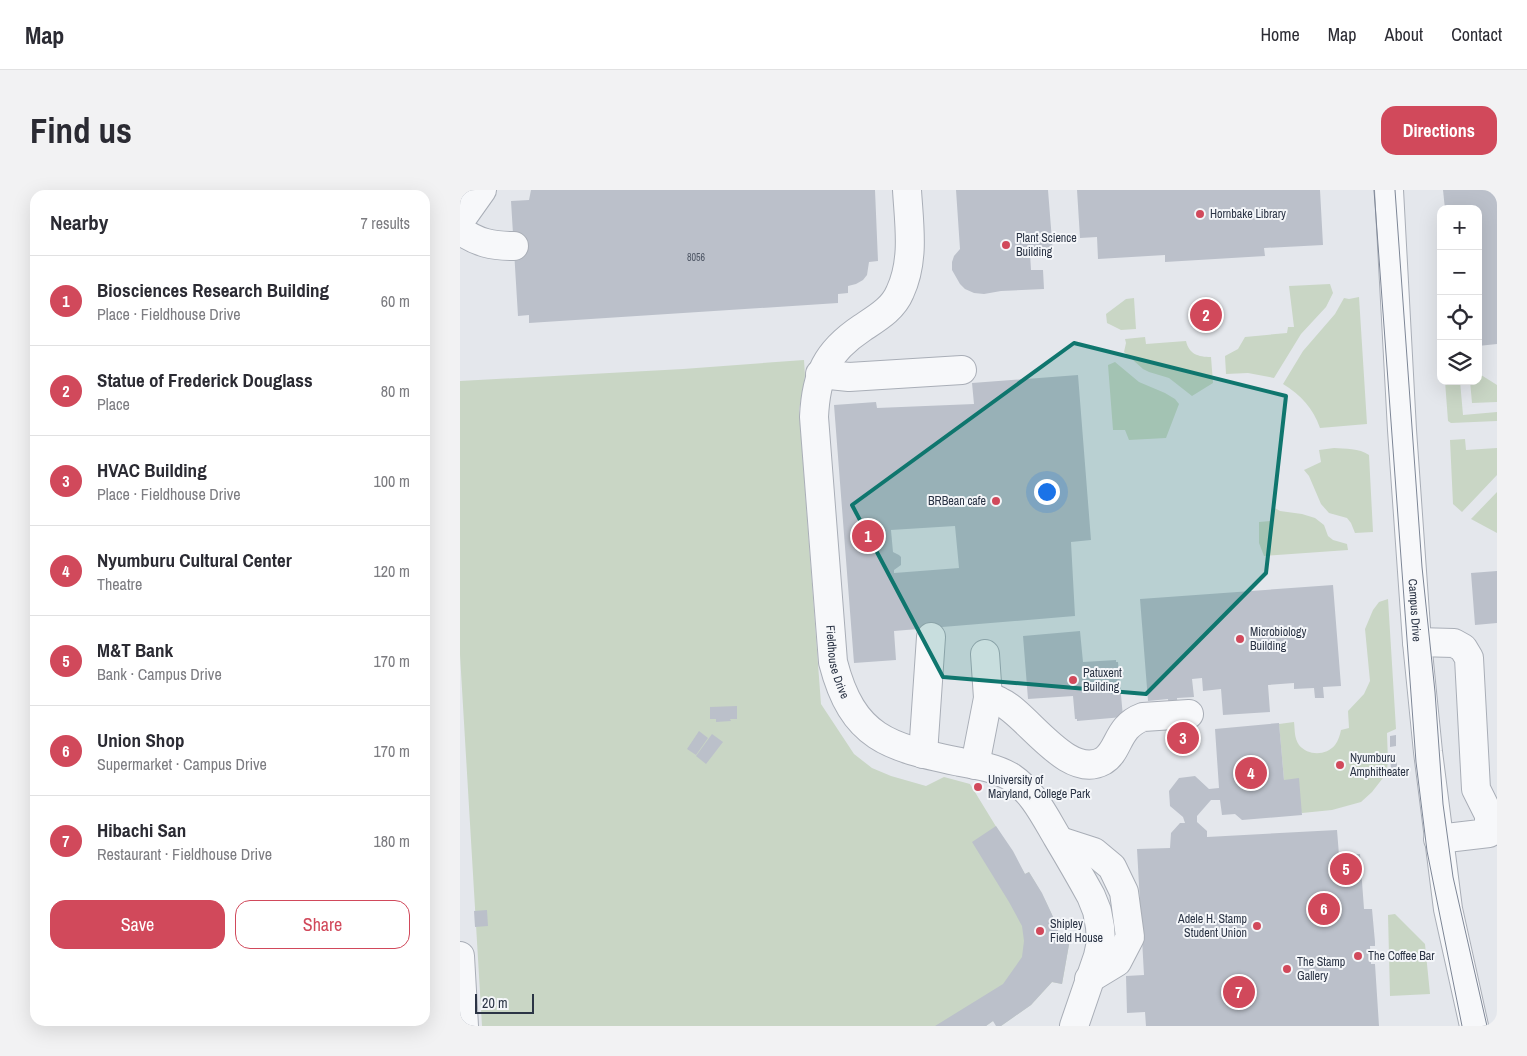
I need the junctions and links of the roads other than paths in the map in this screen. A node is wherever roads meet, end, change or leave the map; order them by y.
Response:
1 (482, 190) edge
2 (907, 190) edge
3 (1389, 190) edge
4 (460, 221) edge
5 (460, 230) edge
6 (514, 246) dead end
7 (962, 370) dead end
8 (820, 374) junction
9 (930, 637) dead end
10 (1417, 642) junction
11 (985, 654) dead end
12 (988, 698) junction
13 (1189, 714) dead end
14 (923, 754) junction
15 (975, 765) junction
16 (1438, 839) junction
17 (460, 956) edge
18 (464, 1026) edge
19 (1074, 1026) edge
20 (1474, 1026) edge

1 - 4 street
2 - 8 street, Fieldhouse Drive
3 - 10 street, Campus Drive
5 - 6 street
7 - 8 street
8 - 14 street, Fieldhouse Drive
9 - 14 street
10 - 16 street, Campus Drive
10 - 16 street
11 - 12 street
12 - 13 street
12 - 15 street
14 - 15 street, Fieldhouse Drive
15 - 19 street, Fieldhouse Drive
16 - 20 street, Campus Drive
17 - 18 street

